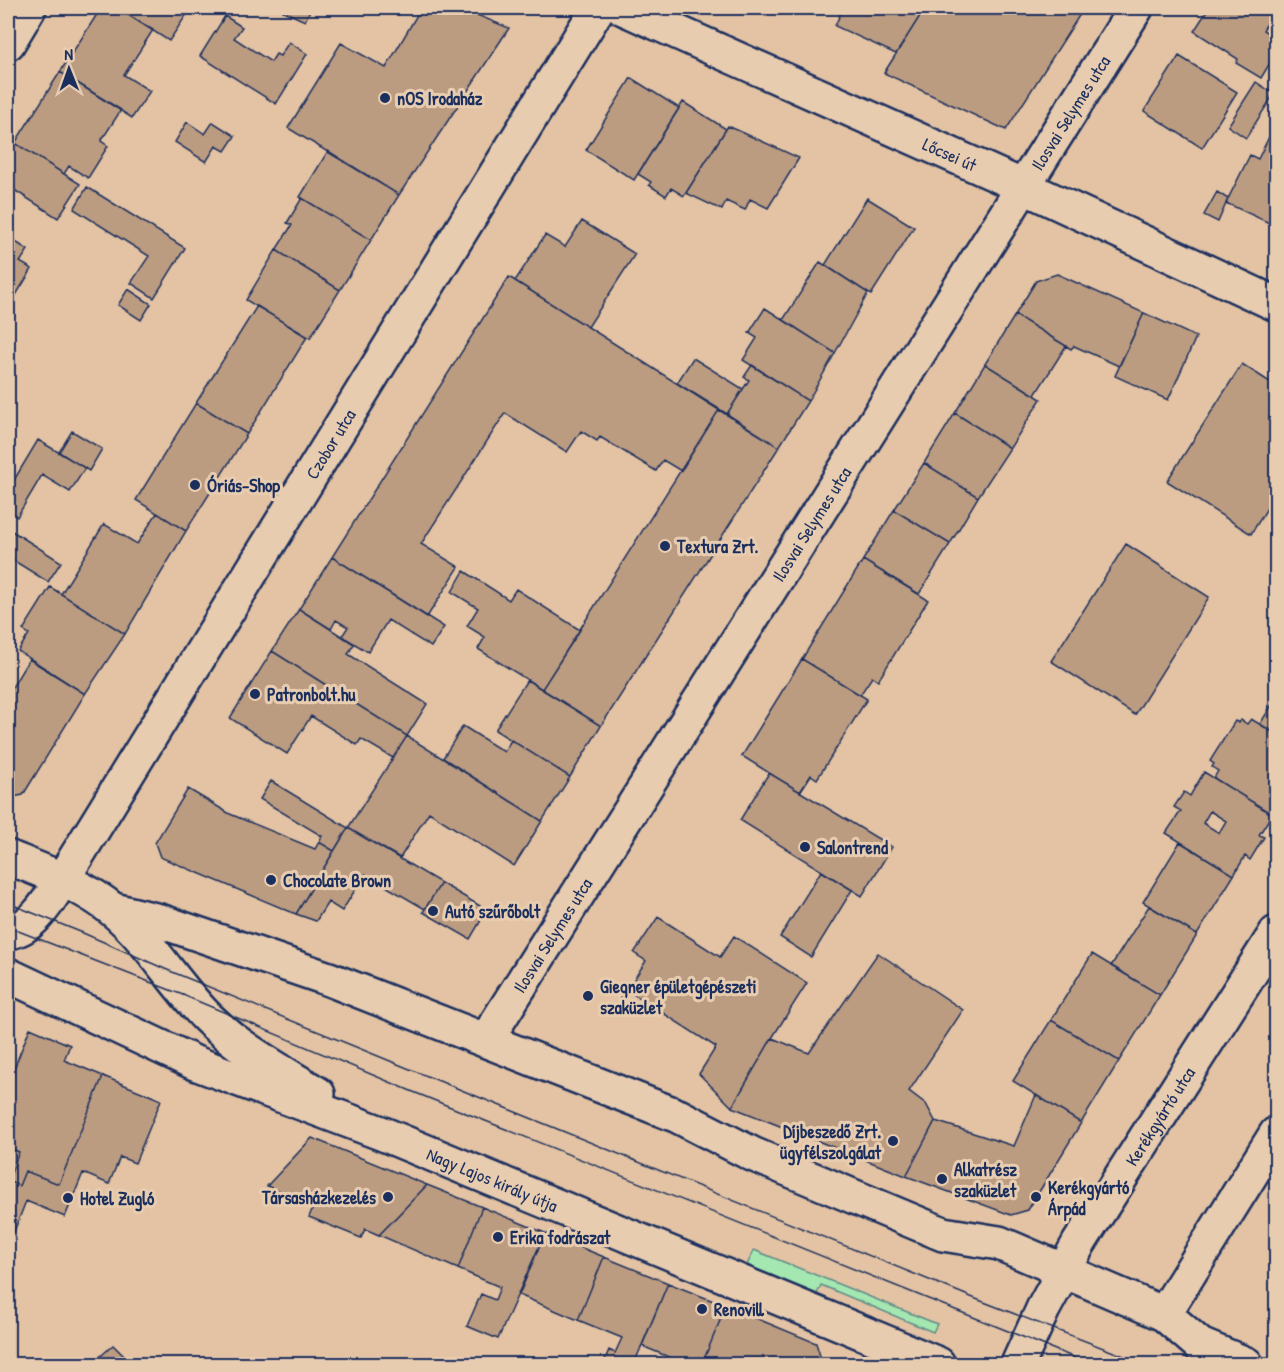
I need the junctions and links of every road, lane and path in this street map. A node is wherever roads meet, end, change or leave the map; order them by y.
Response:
1 (29, 8) edge
2 (598, 8) edge
3 (623, 8) edge
4 (1136, 8) edge
5 (8, 43) edge
6 (1024, 187) junction
7 (1276, 304) edge
8 (8, 857) edge
9 (62, 880) junction
10 (114, 910) junction
11 (8, 932) edge
12 (1276, 933) edge
13 (10, 983) edge
14 (486, 1040) junction
15 (381, 1133) junction
16 (1276, 1134) edge
17 (1063, 1270) junction
18 (1164, 1314) junction
19 (938, 1365) edge
20 (1018, 1365) edge
21 (1246, 1365) edge

1 - 5 street
2 - 9 street, Czobor utca
3 - 6 street, Lőcsei út
4 - 6 street, Ilosvai Selymes utca
6 - 7 street, Lőcsei út
6 - 14 street, Ilosvai Selymes utca
8 - 9 street, Nagy Lajos király útja
9 - 10 street, Nagy Lajos király útja
9 - 11 street, Czobor utca
10 - 14 street
10 - 15 street, Nagy Lajos király útja
12 - 17 street, Kerékgyártó utca
13 - 15 street, Nagy Lajos király útja
14 - 17 street
15 - 19 street, Nagy Lajos király útja
16 - 18 street
17 - 18 street
17 - 20 street, Kerékgyártó utca
18 - 21 street

